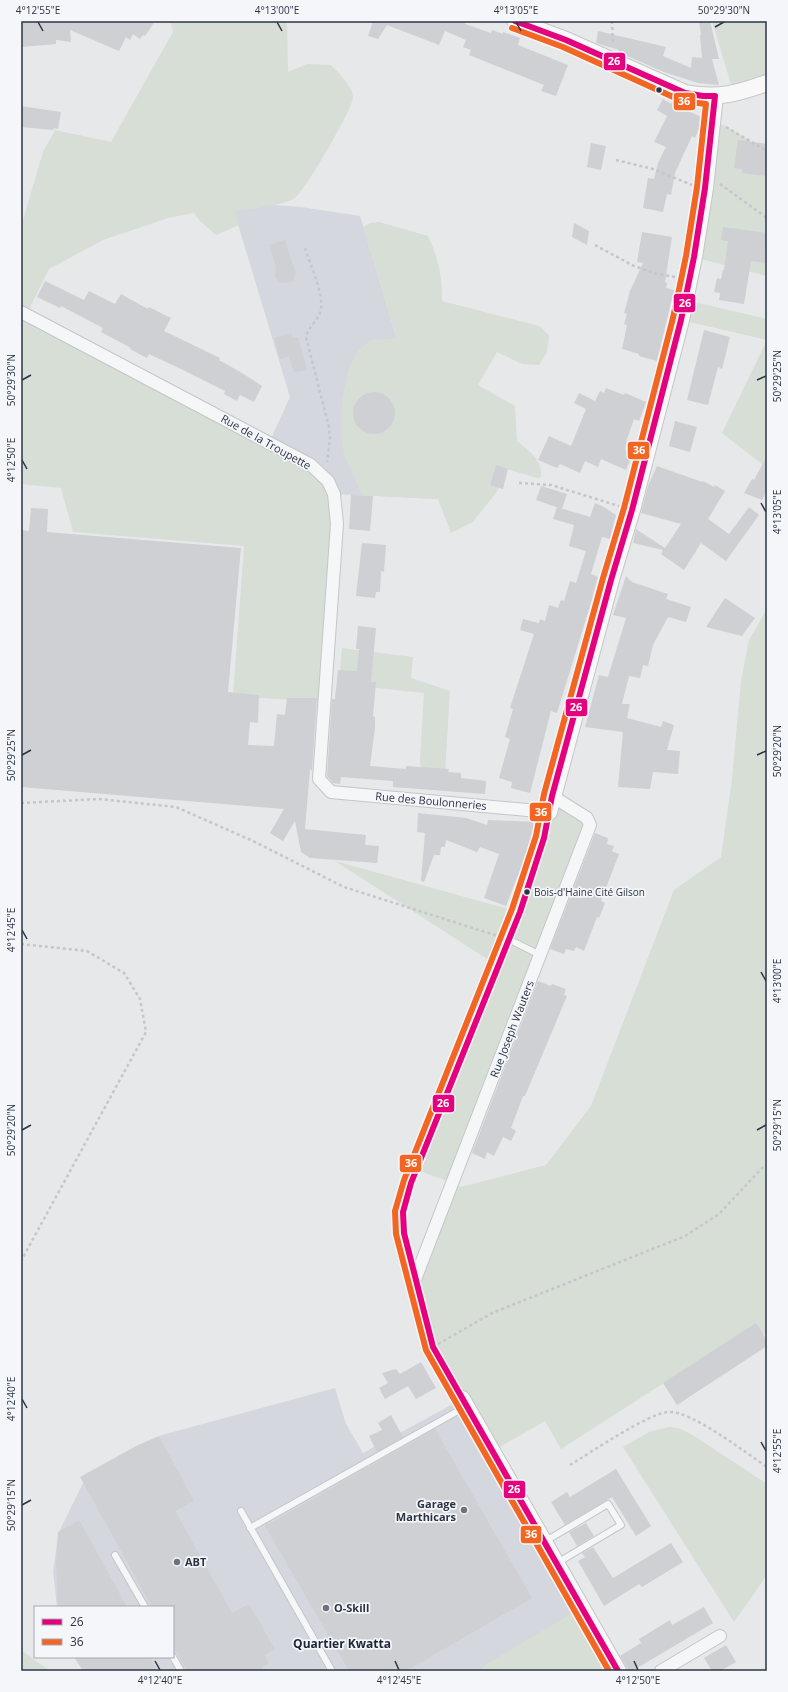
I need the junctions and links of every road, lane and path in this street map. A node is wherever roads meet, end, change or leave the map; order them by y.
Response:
1 (515, 21) edge
2 (612, 21) edge
3 (608, 59) junction
4 (767, 83) edge
5 (715, 96) junction
6 (713, 119) junction
7 (767, 151) edge
8 (616, 160) dead end
9 (706, 181) junction
10 (767, 218) edge
11 (595, 244) dead end
12 (305, 248) dead end
13 (690, 280) junction
14 (21, 312) edge
15 (323, 476) junction
16 (519, 483) dead end
17 (632, 510) junction
18 (319, 779) joint
19 (552, 796) junction
20 (21, 802) edge
21 (549, 812) joint
22 (508, 939) joint
23 (21, 944) edge
24 (540, 955) junction
25 (762, 1167) dead end
26 (21, 1261) edge
27 (416, 1277) dead end
28 (433, 1347) dead end
29 (464, 1402) joint
30 (570, 1465) dead end
31 (767, 1467) edge
32 (241, 1511) dead end
33 (250, 1528) junction
34 (543, 1542) junction
35 (115, 1555) dead end
36 (556, 1564) junction
37 (144, 1606) edge
38 (720, 1636) dead end
39 (174, 1658) edge
40 (181, 1671) edge
41 (332, 1671) edge
42 (618, 1671) edge
43 (661, 1671) edge

1 - 3 street
2 - 3 path
3 - 5 street
4 - 5 street
5 - 6 street
6 - 7 path
6 - 9 street
8 - 9 path
9 - 10 path
9 - 13 street
11 - 13 path
12 - 15 path
13 - 17 street
14 - 15 street, Rue de la Troupette
15 - 18 street, Rue de la Troupette
16 - 17 path
17 - 19 street
18 - 21 street, Rue des Boulonneries
19 - 21 street
19 - 24 street, Rue Joseph Wauters
20 - 22 path
22 - 24 lane
23 - 26 path
24 - 27 street, Rue Joseph Wauters
25 - 28 path
29 - 33 lane
29 - 34 street
30 - 31 path
32 - 33 lane
33 - 41 lane
34 - 36 street
34 - 36 lane
35 - 37 lane
36 - 42 street
38 - 43 street
39 - 40 lane

